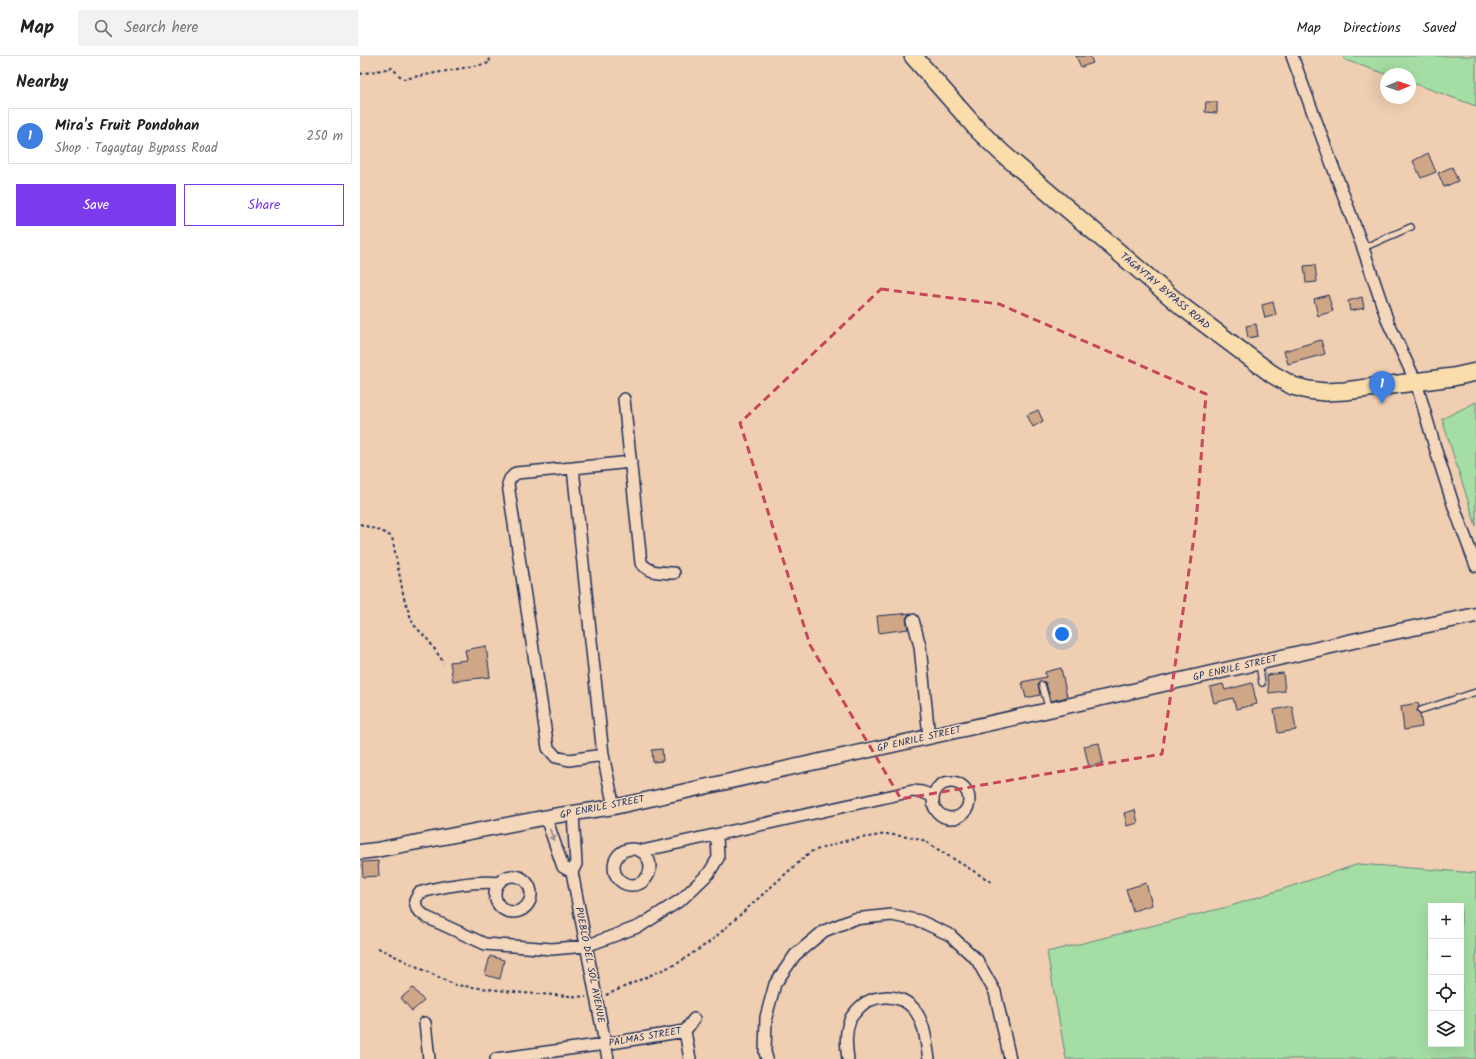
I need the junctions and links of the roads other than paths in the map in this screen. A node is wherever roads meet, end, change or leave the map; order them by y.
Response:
1 (914, 56) edge
2 (1292, 56) edge
3 (1411, 227) dead end
4 (1363, 248) junction
5 (1476, 372) edge
6 (1416, 382) junction
7 (624, 399) dead end
8 (631, 462) junction
9 (573, 468) junction
10 (1476, 566) edge
11 (674, 573) dead end
12 (1476, 615) edge
13 (913, 620) dead end
14 (1259, 662) junction
15 (1262, 683) dead end
16 (1042, 685) dead end
17 (1476, 692) edge
18 (1049, 710) junction
19 (1421, 710) dead end
20 (929, 737) junction
21 (603, 755) junction
22 (933, 796) dead end
23 (614, 806) junction
24 (573, 813) junction
25 (546, 818) junction
26 (717, 835) junction
27 (360, 852) edge
28 (642, 852) dead end
29 (572, 872) junction
30 (498, 883) dead end
31 (586, 946) junction
32 (694, 1019) dead end
33 (425, 1023) dead end
34 (685, 1031) junction
35 (605, 1044) junction
36 (428, 1059) edge
37 (496, 1059) edge
38 (608, 1059) edge
39 (690, 1059) edge
40 (767, 1059) edge
41 (848, 1059) edge
42 (929, 1059) edge
43 (1010, 1059) edge

1 - 6 main road, TAGAYTAY BYPASS ROAD
2 - 4 street
3 - 4 lane
4 - 6 street
5 - 6 main road, TAGAYTAY BYPASS ROAD
6 - 10 street
7 - 8 street
8 - 9 street
8 - 11 street
9 - 21 street
9 - 21 street
12 - 14 street, GP ENRILE STREET
13 - 20 street
14 - 15 lane
14 - 18 street, GP ENRILE STREET
16 - 18 lane
17 - 19 lane
18 - 20 street, GP ENRILE STREET
20 - 23 street, GP ENRILE STREET
21 - 23 street
22 - 26 street
23 - 24 street, GP ENRILE STREET
24 - 25 street, GP ENRILE STREET
24 - 29 street, PUEBLO DEL SOL AVENUE
25 - 27 street, GP ENRILE STREET
25 -> 29 street, PUEBLO DEL SOL AVENUE
26 - 28 street
26 - 31 street
29 - 31 street, PUEBLO DEL SOL AVENUE
30 - 31 street
31 - 35 street, PUEBLO DEL SOL AVENUE
32 - 34 street, PALMAS STREET
33 - 36 street
34 - 35 street, PALMAS STREET
34 - 39 street
35 - 37 street, PALMAS STREET
35 - 38 street, PUEBLO DEL SOL AVENUE
40 - 43 street
41 - 42 street

